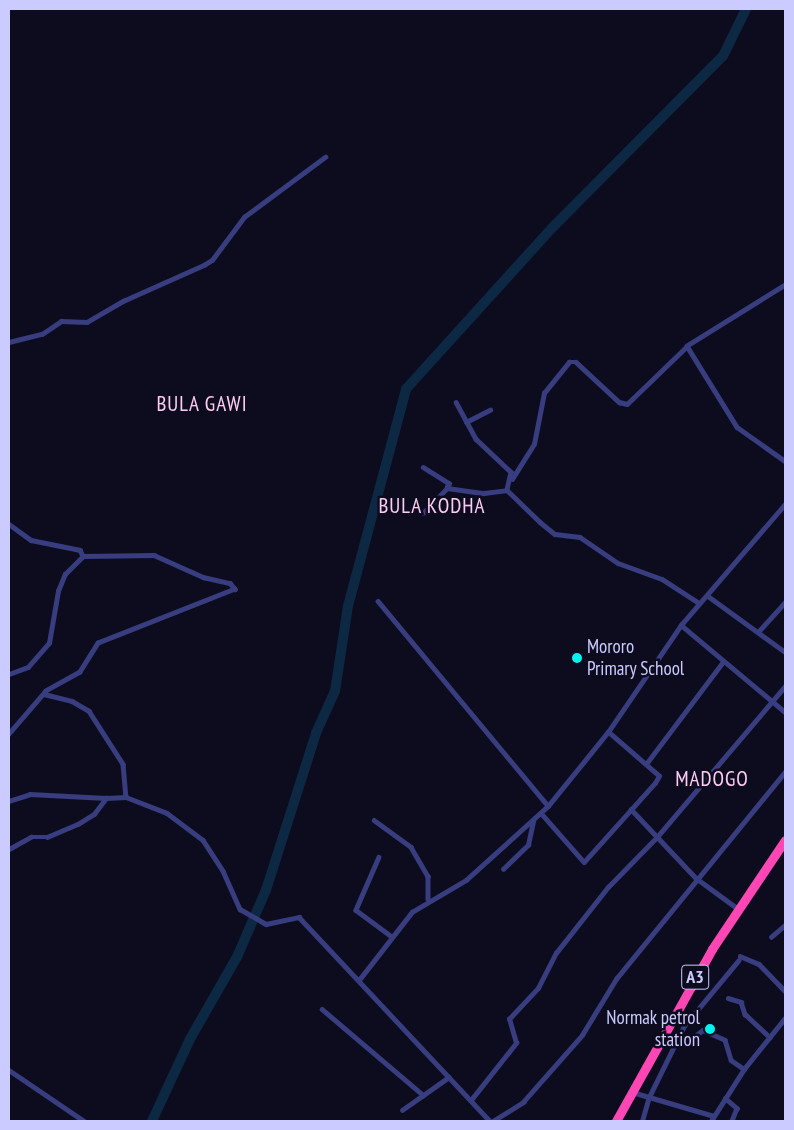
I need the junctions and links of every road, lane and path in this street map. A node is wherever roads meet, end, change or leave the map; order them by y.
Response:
1 (325, 157) dead end
2 (785, 285) edge
3 (9, 342) edge
4 (687, 346) junction
5 (456, 402) dead end
6 (490, 410) dead end
7 (466, 422) junction
8 (785, 462) edge
9 (423, 468) dead end
10 (512, 480) junction
11 (447, 488) junction
12 (507, 490) junction
13 (785, 504) edge
14 (423, 513) dead end
15 (9, 524) edge
16 (83, 556) junction
17 (708, 596) junction
18 (378, 601) dead end
19 (785, 602) edge
20 (699, 603) junction
21 (681, 625) junction
22 (759, 631) junction
23 (785, 652) edge
24 (723, 662) junction
25 (9, 674) edge
26 (785, 686) edge
27 (44, 694) junction
28 (772, 702) junction
29 (785, 712) edge
30 (608, 732) junction
31 (9, 734) edge
32 (646, 764) junction
33 (785, 772) edge
34 (126, 797) junction
35 (106, 798) junction
36 (9, 802) edge
37 (548, 806) junction
38 (631, 809) junction
39 (541, 813) junction
40 (374, 820) dead end
41 (533, 821) junction
42 (657, 837) junction
43 (785, 840) edge
44 (9, 849) edge
45 (379, 857) dead end
46 (503, 869) dead end
47 (696, 878) junction
48 (428, 899) junction
49 (737, 908) junction
50 (785, 925) edge
51 (391, 936) junction
52 (771, 937) dead end
53 (359, 980) junction
54 (785, 991) edge
55 (728, 998) dead end
56 (322, 1009) dead end
57 (785, 1018) edge
58 (770, 1036) junction
59 (674, 1043) junction
60 (744, 1068) junction
61 (9, 1070) edge
62 (449, 1077) junction
63 (632, 1092) junction
64 (423, 1095) junction
65 (649, 1098) junction
66 (725, 1098) junction
67 (471, 1100) junction
68 (402, 1110) dead end
69 (714, 1116) junction
70 (84, 1121) edge
71 (491, 1121) edge
72 (616, 1121) edge
73 (642, 1121) edge
74 (711, 1121) edge
75 (732, 1121) edge

1 - 3 street
2 - 4 street
4 - 8 street
4 - 10 street
5 - 7 street
6 - 7 street
7 - 10 street
9 - 11 street
10 - 12 street
11 - 12 street
11 - 14 street
12 - 20 street
13 - 17 street
15 - 16 street
16 - 25 street
16 - 27 street
17 - 20 street
17 - 22 street
18 - 37 street
19 - 22 street
20 - 21 street
21 - 24 street
21 - 30 street
22 - 23 street
24 - 28 street
24 - 32 street
26 - 28 street
27 - 31 street
27 - 34 street
28 - 29 street
28 - 42 street
30 - 32 street
30 - 37 street
32 - 38 street
33 - 47 street
34 - 35 street
34 - 53 street
35 - 36 street
35 - 44 street
37 - 39 street
38 - 39 street
38 - 42 street
39 - 41 street
40 - 48 street
41 - 46 street
41 - 48 street
42 - 47 street
42 - 67 street
43 - 49 highway, A3
45 - 51 street
47 - 49 street
47 - 71 street
48 - 51 street
49 - 63 highway, A3
50 - 52 street
51 - 53 street
53 - 62 street
54 - 59 street
55 - 58 street
56 - 64 street
57 - 58 street
58 - 60 street
59 - 60 street
59 - 65 street
60 - 66 street
61 - 70 street
62 - 64 street
62 - 67 street
63 - 65 street
63 - 72 highway, A3
64 - 68 street
65 - 69 street
65 - 73 street
66 - 69 street
66 - 75 street
67 - 71 street
69 - 74 street

